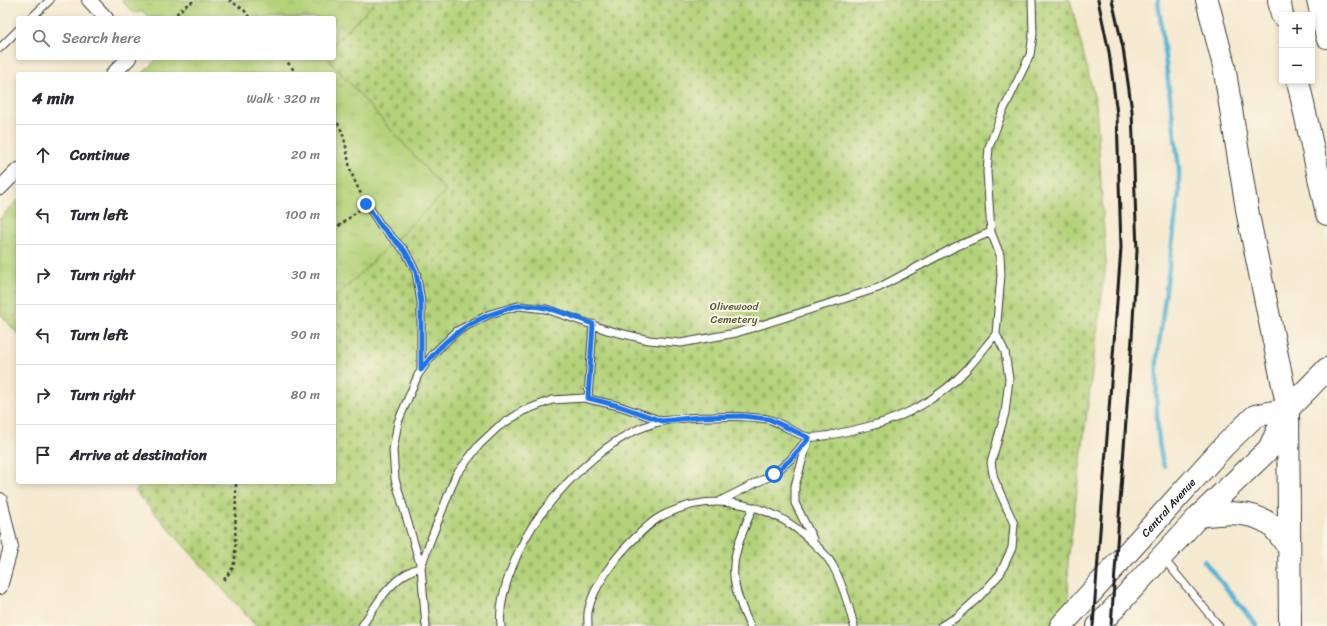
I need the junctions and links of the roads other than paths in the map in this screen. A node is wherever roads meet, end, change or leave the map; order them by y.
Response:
1 (50, 0) edge
2 (89, 0) edge
3 (1032, 0) edge
4 (1207, 0) edge
5 (1278, 0) edge
6 (1318, 0) edge
7 (1281, 12) edge
8 (33, 16) edge
9 (104, 16) edge
10 (16, 32) edge
11 (1327, 37) edge
12 (0, 48) edge
13 (127, 60) edge
14 (115, 72) edge
15 (1299, 84) edge
16 (16, 172) edge
17 (0, 188) edge
18 (366, 204) road end
19 (1327, 214) edge
20 (991, 232) junction
21 (593, 324) junction
22 (996, 334) junction
23 (1327, 369) edge
24 (421, 370) junction
25 (588, 398) junction
26 (1288, 409) junction
27 (662, 421) junction
28 (809, 438) junction
29 (0, 500) edge
30 (720, 501) junction
31 (753, 507) junction
32 (1199, 516) junction
33 (817, 546) junction
34 (1289, 547) junction
35 (1162, 557) junction
36 (421, 567) junction
37 (0, 587) edge
38 (362, 626) edge
39 (426, 626) edge
40 (501, 626) edge
41 (588, 626) edge
42 (750, 626) edge
43 (854, 626) edge
44 (941, 626) edge
45 (1061, 626) edge
46 (1098, 626) edge
47 (1219, 626) edge
48 (1290, 626) edge

1 - 8 lane
2 - 9 street
3 - 20 lane
4 - 26 main road
5 - 7 main road
6 - 11 main road
10 - 12 lane
13 - 14 street
15 - 19 main road
16 - 17 street
18 - 24 lane
20 - 21 lane
20 - 22 lane
21 - 24 lane
21 - 25 lane
22 - 28 lane
22 - 44 lane
23 - 26 main road
24 - 36 lane
25 - 27 lane
25 - 36 lane
26 - 32 main road
26 - 34 main road
26 - 45 main road, Central Avenue
27 - 28 lane
27 - 40 lane
28 - 30 lane
28 - 33 lane
29 - 37 street
30 - 31 lane
30 - 41 lane
31 - 33 lane
31 - 42 lane
32 - 34 main road
32 - 35 main road
33 - 43 lane
34 - 48 main road
35 - 46 main road
35 - 47 lane
36 - 38 lane
36 - 39 lane

